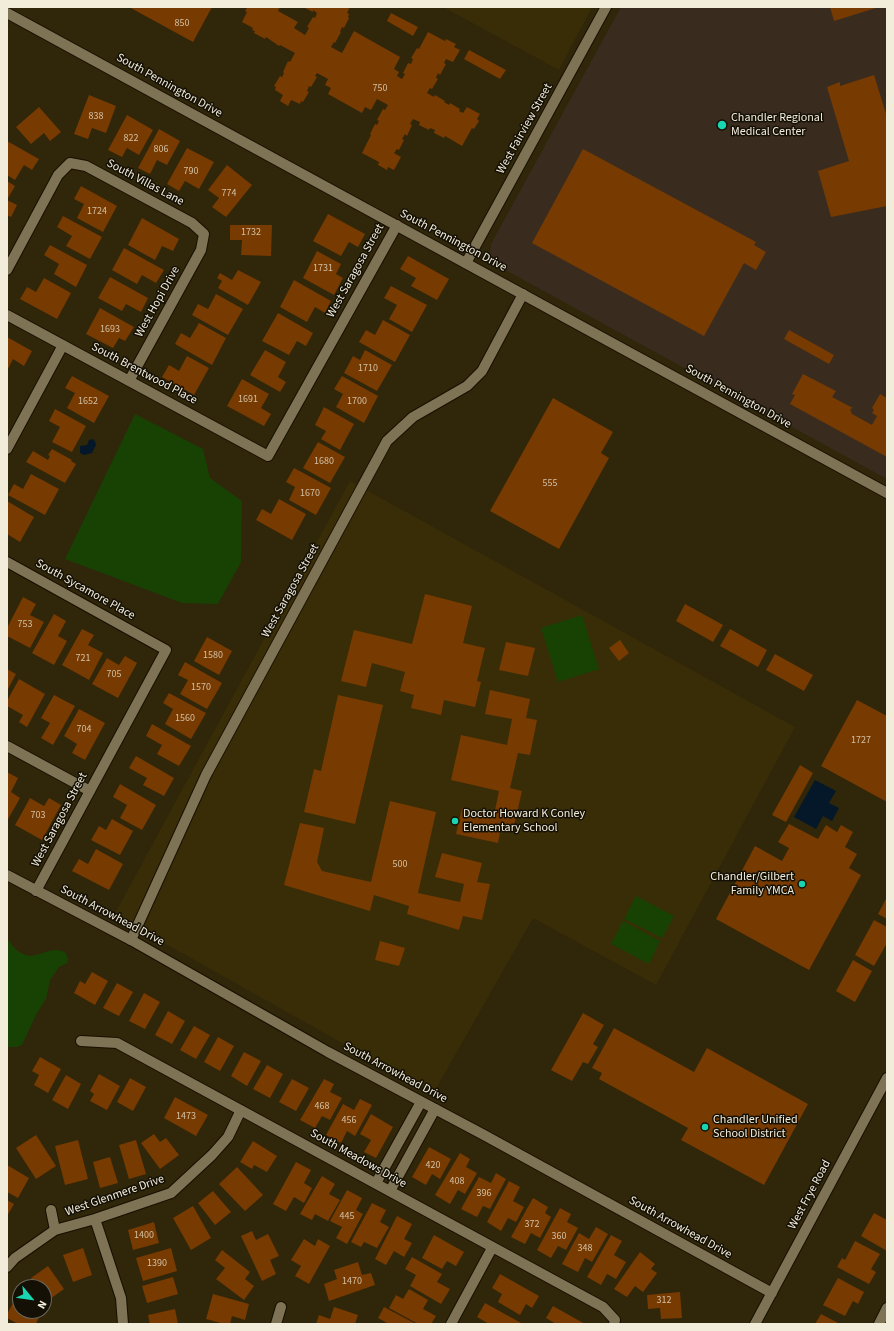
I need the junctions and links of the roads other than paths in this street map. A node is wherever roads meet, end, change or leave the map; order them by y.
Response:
1 (606, 7) edge
2 (7, 13) edge
3 (397, 225) junction
4 (204, 234) joint
5 (466, 263) junction
6 (7, 270) edge
7 (523, 294) junction
8 (7, 315) edge
9 (63, 346) junction
10 (129, 381) junction
11 (7, 449) edge
12 (268, 456) joint
13 (887, 493) edge
14 (7, 562) edge
15 (151, 641) joint
16 (7, 746) edge
17 (90, 791) junction
18 (7, 875) edge
19 (36, 891) junction
20 (131, 940) junction
21 (81, 1041) dead end
22 (887, 1078) edge
23 (421, 1102) junction
24 (435, 1109) junction
25 (241, 1110) junction
26 (376, 1183) junction
27 (390, 1191) junction
28 (51, 1210) dead end
29 (95, 1219) junction
30 (55, 1230) junction
31 (492, 1248) junction
32 (7, 1267) edge
33 (772, 1293) junction
34 (281, 1307) dead end
35 (887, 1308) edge
36 (615, 1322) edge
37 (123, 1324) edge
38 (276, 1324) edge
39 (452, 1324) edge
40 (755, 1324) edge
41 (878, 1324) edge

1 - 5 street, West Fairview Street
2 - 3 street, South Pennington Drive
3 - 5 street, South Pennington Drive
3 - 12 street, West Saragosa Street
4 - 6 street, South Villas Lane
4 - 10 street, West Hopi Drive
5 - 7 street, South Pennington Drive
7 - 13 street, South Pennington Drive
7 - 20 street, West Saragosa Street
8 - 9 street, South Brentwood Place
9 - 10 street, South Brentwood Place
9 - 11 street
10 - 12 street, South Brentwood Place
14 - 15 street, South Sycamore Place
15 - 17 street, West Saragosa Street
16 - 17 street
17 - 19 street, West Saragosa Street
18 - 19 street, South Arrowhead Drive
19 - 20 street, South Arrowhead Drive
20 - 23 street, South Arrowhead Drive
21 - 25 street, South Meadows Drive
22 - 33 street, West Frye Road
23 - 24 street, South Arrowhead Drive
23 - 26 street
24 - 27 street
24 - 33 street, South Arrowhead Drive
25 - 26 street, South Meadows Drive
25 - 29 street, West Glenmere Drive
26 - 27 street, South Meadows Drive
27 - 31 street, South Meadows Drive
28 - 30 street, West Glenmere Drive
29 - 30 street, West Glenmere Drive
29 - 37 street
30 - 32 street, West Glenmere Drive
31 - 36 street, South Meadows Drive
31 - 39 street
33 - 40 street, West Frye Road
34 - 38 street
35 - 41 street

